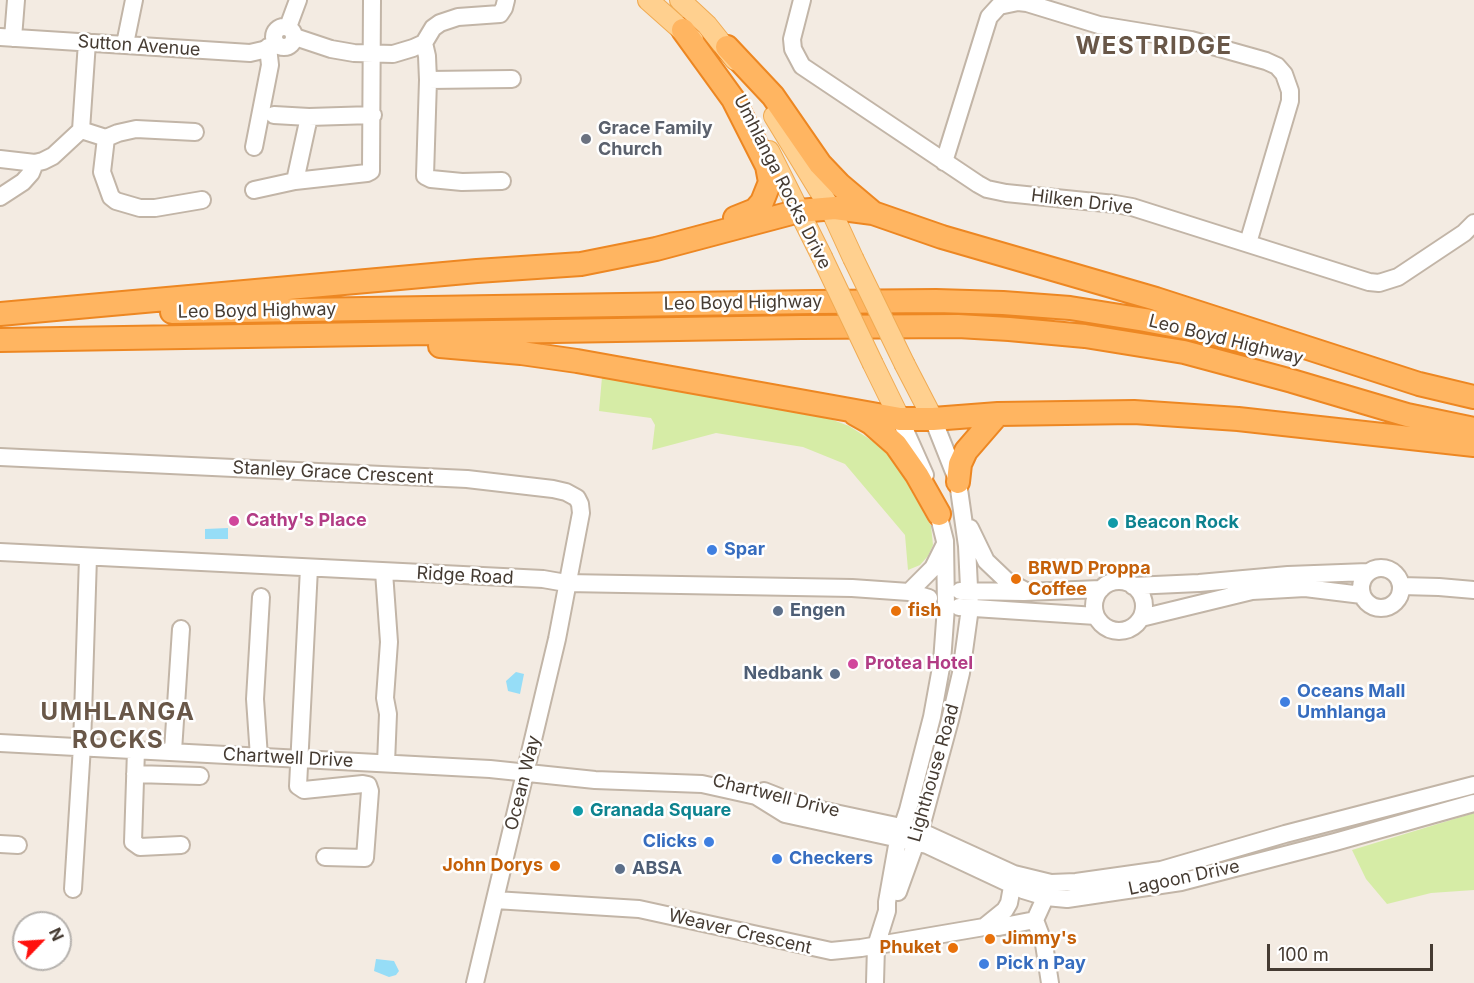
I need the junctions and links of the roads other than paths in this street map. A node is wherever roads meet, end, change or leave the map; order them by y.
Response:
1 (16, 0) edge
2 (134, 0) edge
3 (297, 0) edge
4 (372, 0) edge
5 (506, 0) edge
6 (648, 0) edge
7 (680, 0) edge
8 (802, 0) edge
9 (683, 30) junction
10 (291, 32) junction
11 (7, 37) edge
12 (87, 42) junction
13 (424, 43) junction
14 (125, 44) junction
15 (272, 46) junction
16 (727, 47) junction
17 (372, 53) junction
18 (512, 79) dead end
19 (428, 80) junction
20 (274, 115) dead end
21 (373, 115) junction
22 (309, 117) junction
23 (81, 130) junction
24 (195, 132) dead end
25 (106, 138) junction
26 (254, 147) dead end
27 (0, 159) edge
28 (944, 162) junction
29 (35, 163) junction
30 (295, 181) junction
31 (502, 181) dead end
32 (254, 190) dead end
33 (0, 197) edge
34 (202, 200) dead end
35 (830, 208) junction
36 (799, 211) junction
37 (873, 213) junction
38 (1474, 222) edge
39 (1248, 243) junction
40 (581, 264) junction
41 (0, 315) edge
42 (115, 339) junction
43 (0, 340) edge
44 (1474, 397) edge
45 (1474, 407) edge
46 (850, 410) junction
47 (998, 414) junction
48 (900, 419) junction
49 (933, 419) junction
50 (1474, 429) edge
51 (1474, 445) edge
52 (0, 457) edge
53 (958, 482) junction
54 (962, 510) junction
55 (939, 514) junction
56 (945, 541) junction
57 (0, 552) edge
58 (88, 557) junction
59 (309, 568) junction
60 (384, 572) junction
61 (1368, 572) junction
62 (566, 582) junction
63 (1133, 586) junction
64 (1401, 586) junction
65 (1101, 589) junction
66 (1474, 590) edge
67 (909, 592) junction
68 (1027, 592) junction
69 (1362, 595) junction
70 (261, 597) dead end
71 (946, 599) junction
72 (969, 599) junction
73 (1096, 616) junction
74 (1142, 618) junction
75 (181, 629) dead end
76 (0, 743) edge
77 (82, 746) junction
78 (135, 750) junction
79 (173, 752) junction
80 (259, 757) junction
81 (298, 759) junction
82 (386, 763) junction
83 (527, 770) junction
84 (135, 774) junction
85 (200, 776) dead end
86 (1474, 785) edge
87 (930, 797) junction
88 (1474, 803) edge
89 (900, 833) junction
90 (1285, 834) junction
91 (918, 837) junction
92 (0, 844) edge
93 (18, 845) dead end
94 (181, 845) dead end
95 (953, 845) junction
96 (1290, 854) junction
97 (1216, 855) junction
98 (325, 857) dead end
99 (1221, 871) junction
100 (1013, 880) junction
101 (1121, 884) junction
102 (73, 889) dead end
103 (1049, 890) junction
104 (495, 900) junction
105 (1010, 903) junction
106 (887, 911) junction
107 (1035, 920) junction
108 (984, 927) junction
109 (876, 946) junction
110 (843, 950) junction
111 (875, 980) edge
112 (475, 983) edge
113 (1050, 983) edge

1 - 11 street
2 - 14 street
3 - 10 street
4 - 17 street
5 - 13 street
6 - 9 main road, Umhlanga Rocks Drive
7 - 16 main road, Umhlanga Rocks Drive
8 - 28 street, Hilken Drive
9 - 36 main road, Umhlanga Rocks Drive
9 - 40 highway
10 - 15 street, Sutton Avenue
10 - 17 street
11 - 12 street, Sutton Avenue
12 - 14 street, Sutton Avenue
12 - 23 street
13 - 17 street
13 - 19 street
14 - 15 street, Sutton Avenue
15 - 26 street
16 - 35 main road, Umhlanga Rocks Drive
16 - 37 highway
17 - 21 street
18 - 19 street
19 - 31 street
20 - 22 street
21 - 22 street
21 - 30 street
22 - 30 street
23 - 25 street
23 - 29 street
24 - 25 street
25 - 34 street
27 - 29 street
28 - 39 street, Hilken Drive
28 - 39 street
29 - 33 street
30 - 32 street
35 - 36 highway
35 - 37 highway
35 - 49 main road, Umhlanga Rocks Drive, bridge
36 - 40 highway
36 - 48 main road, Umhlanga Rocks Drive, bridge
37 - 44 highway
38 - 39 street, Hilken Drive
40 - 41 highway
41 - 45 highway, Leo Boyd Highway
42 - 43 highway, Leo Boyd Highway
42 - 46 highway
42 - 50 highway, Leo Boyd Highway
46 - 48 highway
46 - 55 highway
47 - 49 highway
47 - 51 highway
47 - 53 highway
48 - 49 highway
48 - 55 street, Lighthouse Road
49 - 53 street, Lighthouse Road
52 - 62 street, Stanley Grace Crescent
53 - 54 street, Lighthouse Road
54 - 68 street
54 - 72 street, Lighthouse Road
55 - 56 street, Lighthouse Road
56 - 67 street
56 - 71 street, Lighthouse Road
57 - 58 street, Ridge Road
58 - 59 street, Ridge Road
58 - 77 street
59 - 60 street, Ridge Road
59 - 81 street
60 - 62 street, Ridge Road
60 - 82 street
61 - 63 street
61 - 64 street
61 - 69 street
62 - 67 street, Ridge Road
62 - 83 street, Ocean Way
63 - 65 street
63 - 74 street
64 - 66 street
64 - 69 street
65 - 68 street
65 - 73 street
67 - 71 street, Ridge Road
68 - 72 street
69 - 74 street
70 - 80 street
71 - 72 street
71 - 89 street, Lighthouse Road
72 - 73 street
72 - 87 street, Lighthouse Road
73 - 74 street
75 - 79 street
76 - 77 street, Chartwell Drive
77 - 78 street, Chartwell Drive
77 - 102 street
78 - 79 street, Chartwell Drive
78 - 84 street
79 - 80 street, Chartwell Drive
80 - 81 street, Chartwell Drive
81 - 82 street, Chartwell Drive
81 - 98 street
82 - 83 street, Chartwell Drive
83 - 89 street, Chartwell Drive
83 - 104 street, Ocean Way
84 - 85 street
84 - 94 street
86 - 90 street, Lagoon Drive
87 - 91 street, Lighthouse Road
87 - 95 street
88 - 96 street, Lagoon Drive
89 - 91 street, Lagoon Drive
89 - 106 street, Lighthouse Road
90 - 96 street
90 - 97 street, Lagoon Drive
91 - 95 street, Lagoon Drive
91 - 100 street, Lagoon Drive
91 - 106 street, Lighthouse Road
92 - 93 street
95 - 100 street, Lagoon Drive
96 - 99 street, Lagoon Drive
97 - 99 street
97 - 101 street, Lagoon Drive
99 - 101 street, Lagoon Drive
100 - 103 street, Lagoon Drive
100 - 105 street
101 - 103 street, Lagoon Drive
103 - 107 street
104 - 110 street, Weaver Crescent
104 - 112 street, Ocean Way
105 - 107 street
105 - 108 street
106 - 109 street, Lighthouse Road
107 - 108 street, Weaver Crescent
107 - 113 street
108 - 109 street, Weaver Crescent
109 - 110 street, Weaver Crescent
109 - 111 street, Lighthouse Road
110 - 111 street

